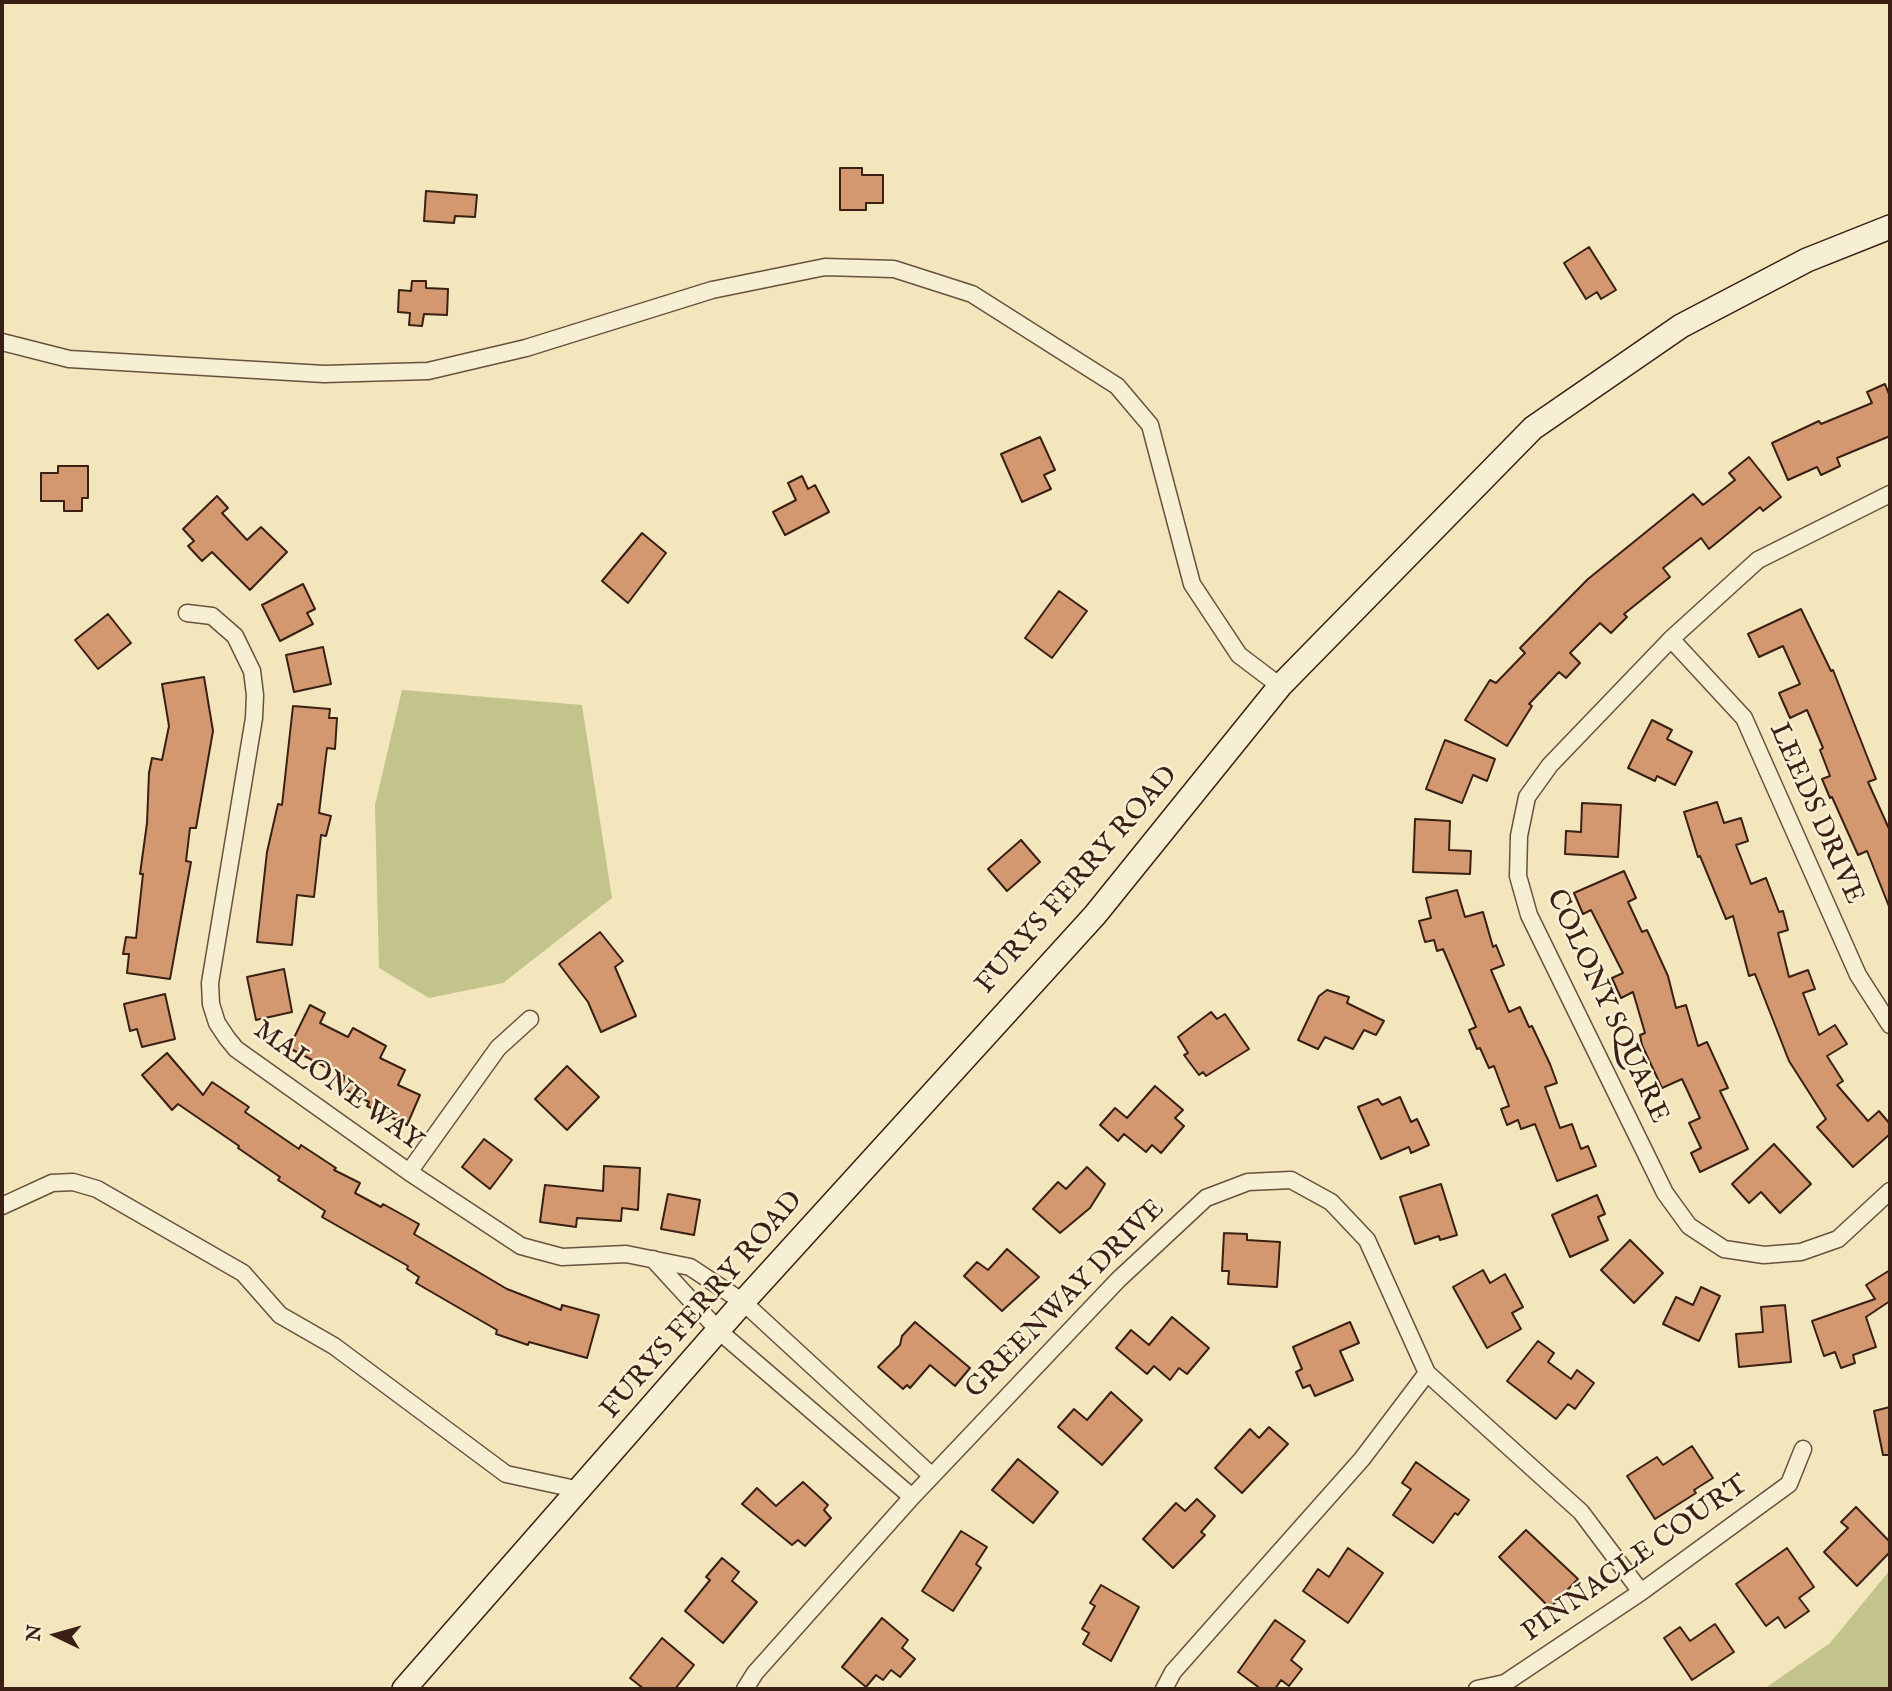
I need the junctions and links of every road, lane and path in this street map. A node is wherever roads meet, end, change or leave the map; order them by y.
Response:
1 (1890, 228) edge
2 (2, 342) edge
3 (1890, 495) edge
4 (187, 613) dead end
5 (1671, 639) junction
6 (1280, 686) junction
7 (530, 1019) dead end
8 (1890, 1025) edge
9 (409, 1172) junction
10 (1890, 1191) edge
11 (2, 1206) edge
12 (653, 1259) junction
13 (743, 1302) junction
14 (720, 1332) junction
15 (1427, 1373) junction
16 (1803, 1449) dead end
17 (932, 1476) junction
18 (580, 1490) junction
19 (912, 1497) junction
20 (1641, 1592) junction
21 (404, 1689) edge
22 (746, 1689) edge
23 (1164, 1689) edge
24 (1477, 1689) edge

1 - 6 main road, FURYS FERRY ROAD
2 - 6 street
3 - 5 street, COLONY SQUARE
4 - 9 street, MALONE WAY
5 - 8 street, LEEDS DRIVE
5 - 10 street, COLONY SQUARE
6 - 13 main road, FURYS FERRY ROAD
7 - 9 street
9 - 12 street, MALONE WAY
11 - 18 street
12 - 13 street, MALONE WAY
12 - 14 street
13 - 14 main road, FURYS FERRY ROAD
13 - 17 street, MALONE WAY
14 - 18 main road, FURYS FERRY ROAD
14 - 19 street
15 - 17 street, GREENWAY DRIVE
15 - 20 street, GREENWAY DRIVE
15 - 23 street
16 - 20 street, PINNACLE COURT
17 - 19 street, GREENWAY DRIVE
18 - 21 main road, FURYS FERRY ROAD
19 - 22 street, GREENWAY DRIVE
20 - 24 street, PINNACLE COURT

